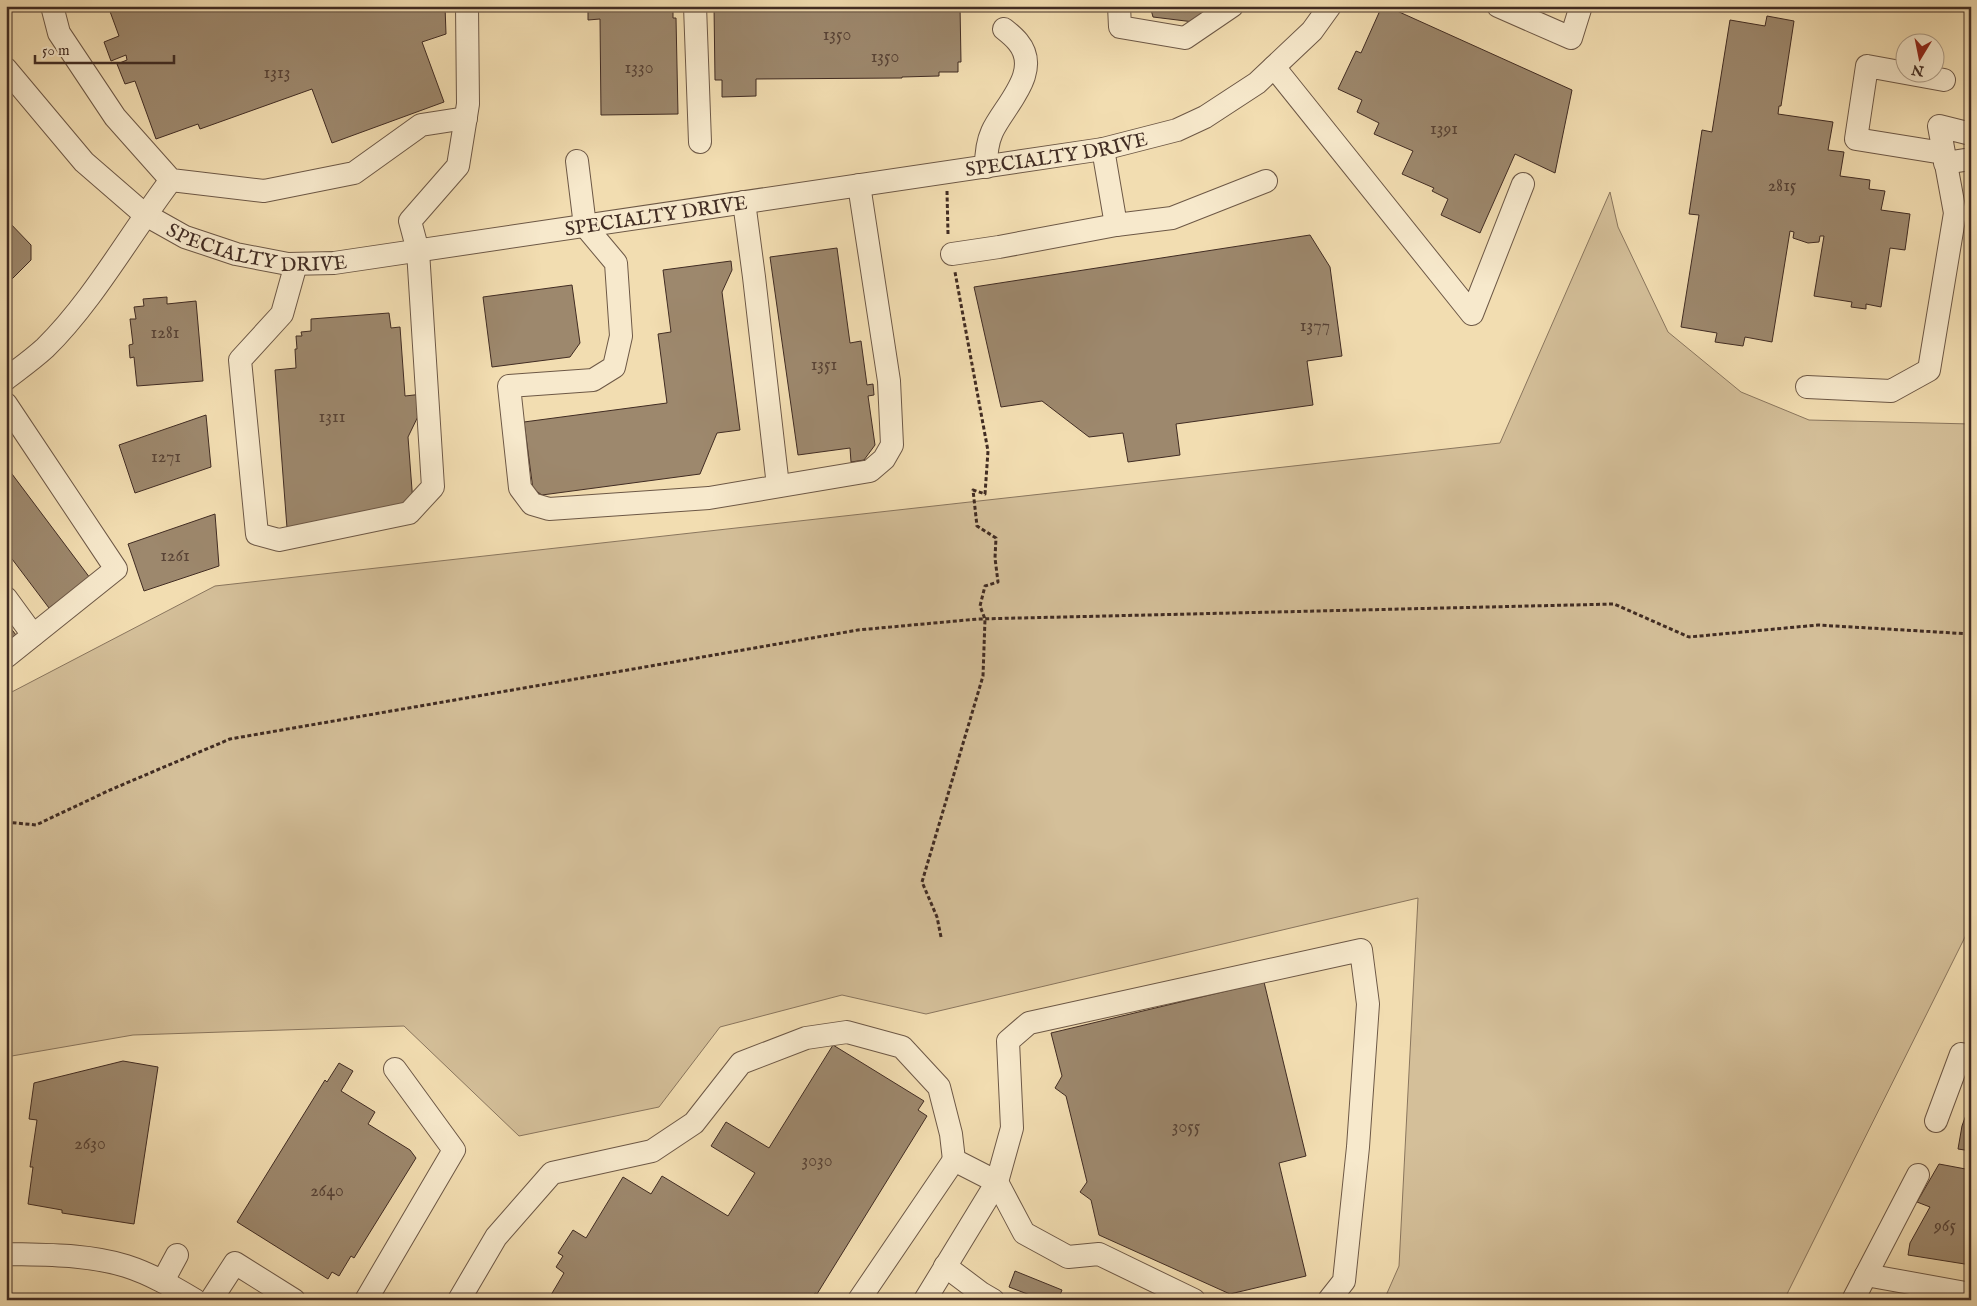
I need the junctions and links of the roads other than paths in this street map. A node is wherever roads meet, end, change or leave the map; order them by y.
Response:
1 (52, 6) edge
2 (467, 6) edge
3 (695, 6) edge
4 (1119, 6) edge
5 (1232, 6) edge
6 (1330, 6) edge
7 (1498, 6) edge
8 (1581, 6) edge
9 (1004, 29) dead end
10 (1274, 67) junction
11 (6, 69) edge
12 (1894, 71) edge
13 (466, 118) junction
14 (1971, 134) edge
15 (700, 142) dead end
16 (1103, 149) junction
17 (1944, 158) junction
18 (1971, 159) edge
19 (577, 161) dead end
20 (986, 166) junction
21 (171, 180) junction
22 (1266, 181) dead end
23 (1523, 184) dead end
24 (859, 185) junction
25 (744, 202) junction
26 (144, 214) junction
27 (1116, 225) junction
28 (585, 226) junction
29 (418, 251) junction
30 (952, 254) road end
31 (296, 264) junction
32 (6, 379) edge
33 (1807, 387) dead end
34 (6, 404) edge
35 (778, 486) junction
36 (6, 598) edge
37 (33, 635) junction
38 (6, 657) edge
39 (1971, 1056) edge
40 (394, 1069) dead end
41 (1936, 1121) dead end
42 (954, 1160) junction
43 (1918, 1175) dead end
44 (997, 1182) junction
45 (6, 1254) edge
46 (178, 1255) dead end
47 (945, 1266) junction
48 (1866, 1274) junction
49 (163, 1281) junction
50 (1971, 1294) edge
51 (195, 1300) edge
52 (212, 1300) edge
53 (294, 1300) edge
54 (366, 1300) edge
55 (459, 1300) edge
56 (859, 1300) edge
57 (925, 1300) edge
58 (994, 1300) edge
59 (1194, 1300) edge
60 (1329, 1300) edge
61 (1853, 1300) edge

1 - 21 street
2 - 13 street
3 - 15 street
4 - 5 street
6 - 10 street, SPECIALTY DRIVE
7 - 8 street
9 - 20 street
10 - 16 street, SPECIALTY DRIVE
10 - 23 street
11 - 26 street, SPECIALTY DRIVE
12 - 17 street
13 - 21 street
13 - 29 street
14 - 17 street
16 - 20 street, SPECIALTY DRIVE
16 - 27 street
17 - 18 street
17 - 33 street
19 - 28 street
20 - 24 street, SPECIALTY DRIVE
21 - 26 street
22 - 27 street
24 - 25 street, SPECIALTY DRIVE
24 - 35 street
25 - 28 street, SPECIALTY DRIVE
25 - 35 street
26 - 31 street, SPECIALTY DRIVE
26 - 32 street
27 - 30 street
28 - 29 street, SPECIALTY DRIVE
28 - 35 street
29 - 31 street, SPECIALTY DRIVE
29 - 31 street
34 - 37 street
36 - 37 street
37 - 38 street
39 - 41 street
40 - 54 street
42 - 44 street
42 - 55 street
42 - 56 street
43 - 48 street
44 - 47 street
44 - 59 street
44 - 60 street
45 - 49 street
46 - 49 street
47 - 57 street
47 - 58 street
48 - 50 street
48 - 61 street
49 - 51 street
52 - 53 street

